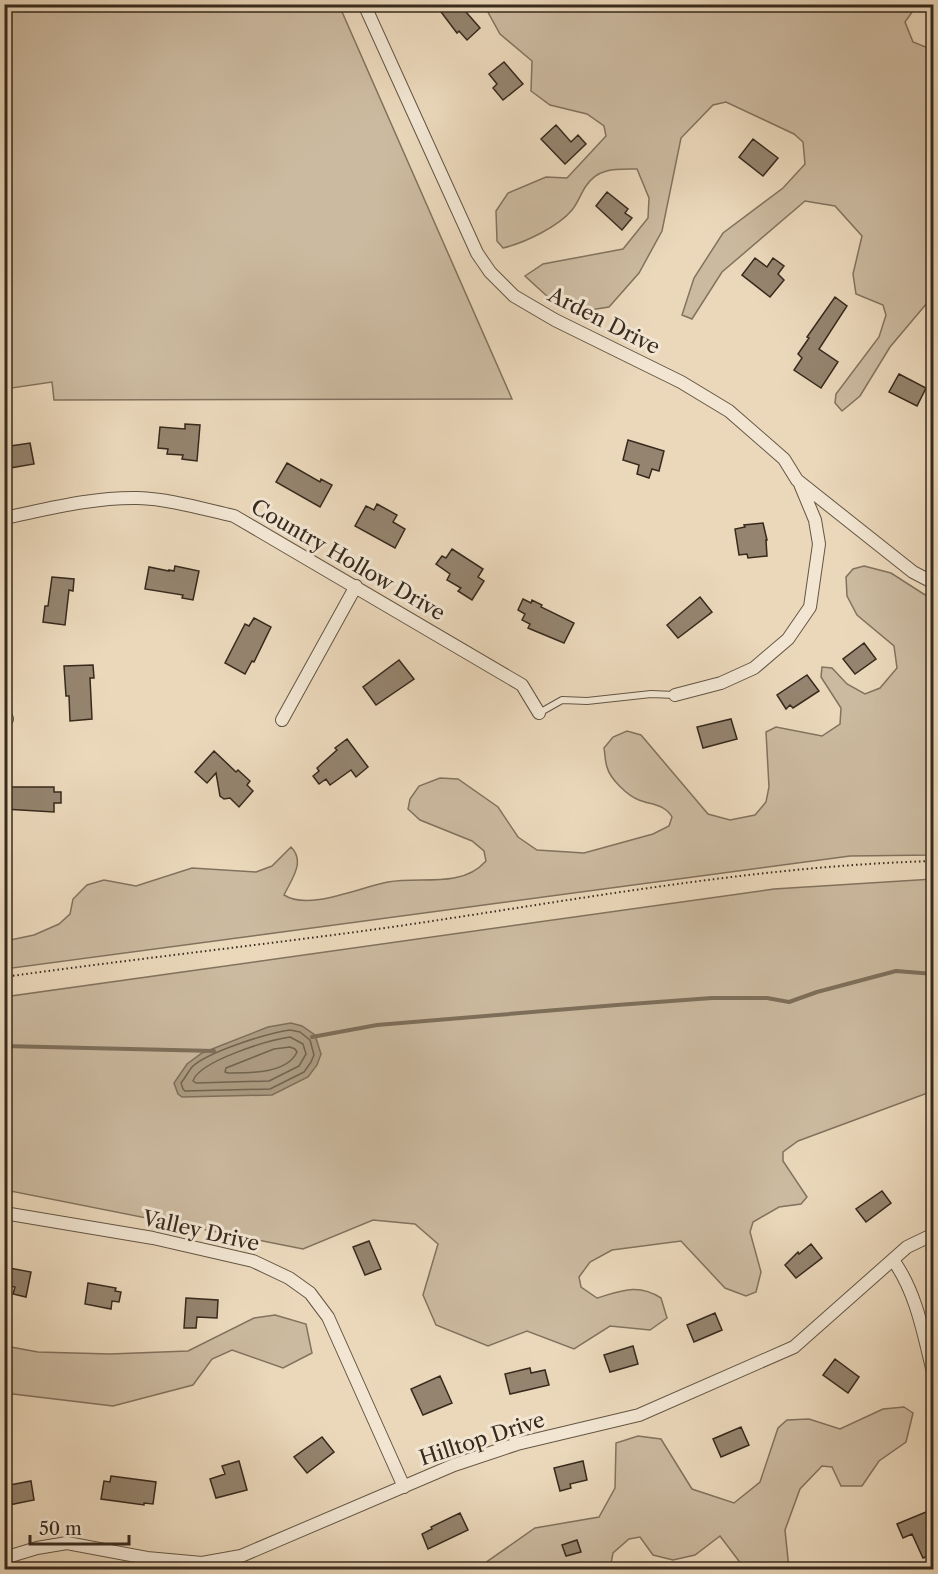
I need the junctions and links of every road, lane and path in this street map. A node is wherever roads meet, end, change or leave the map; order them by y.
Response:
1 (364, 4) edge
2 (797, 480) junction
3 (4, 518) edge
4 (933, 583) edge
5 (356, 586) junction
6 (675, 695) joint
7 (539, 713) joint
8 (282, 720) dead end
9 (933, 861) edge
10 (4, 977) edge
11 (4, 1213) edge
12 (933, 1234) edge
13 (893, 1260) junction
14 (933, 1376) edge
15 (404, 1487) junction
16 (4, 1558) edge

1 - 2 street, Arden Drive
2 - 4 street, Arden Drive
2 - 6 street
3 - 5 street, Country Hollow Drive
5 - 7 street, Country Hollow Drive
5 - 8 street
6 - 7 lane
9 - 10 path
11 - 15 street, Valley Drive
12 - 13 street, Hilltop Drive
13 - 14 street
13 - 15 street, Hilltop Drive
15 - 16 street, Hilltop Drive

